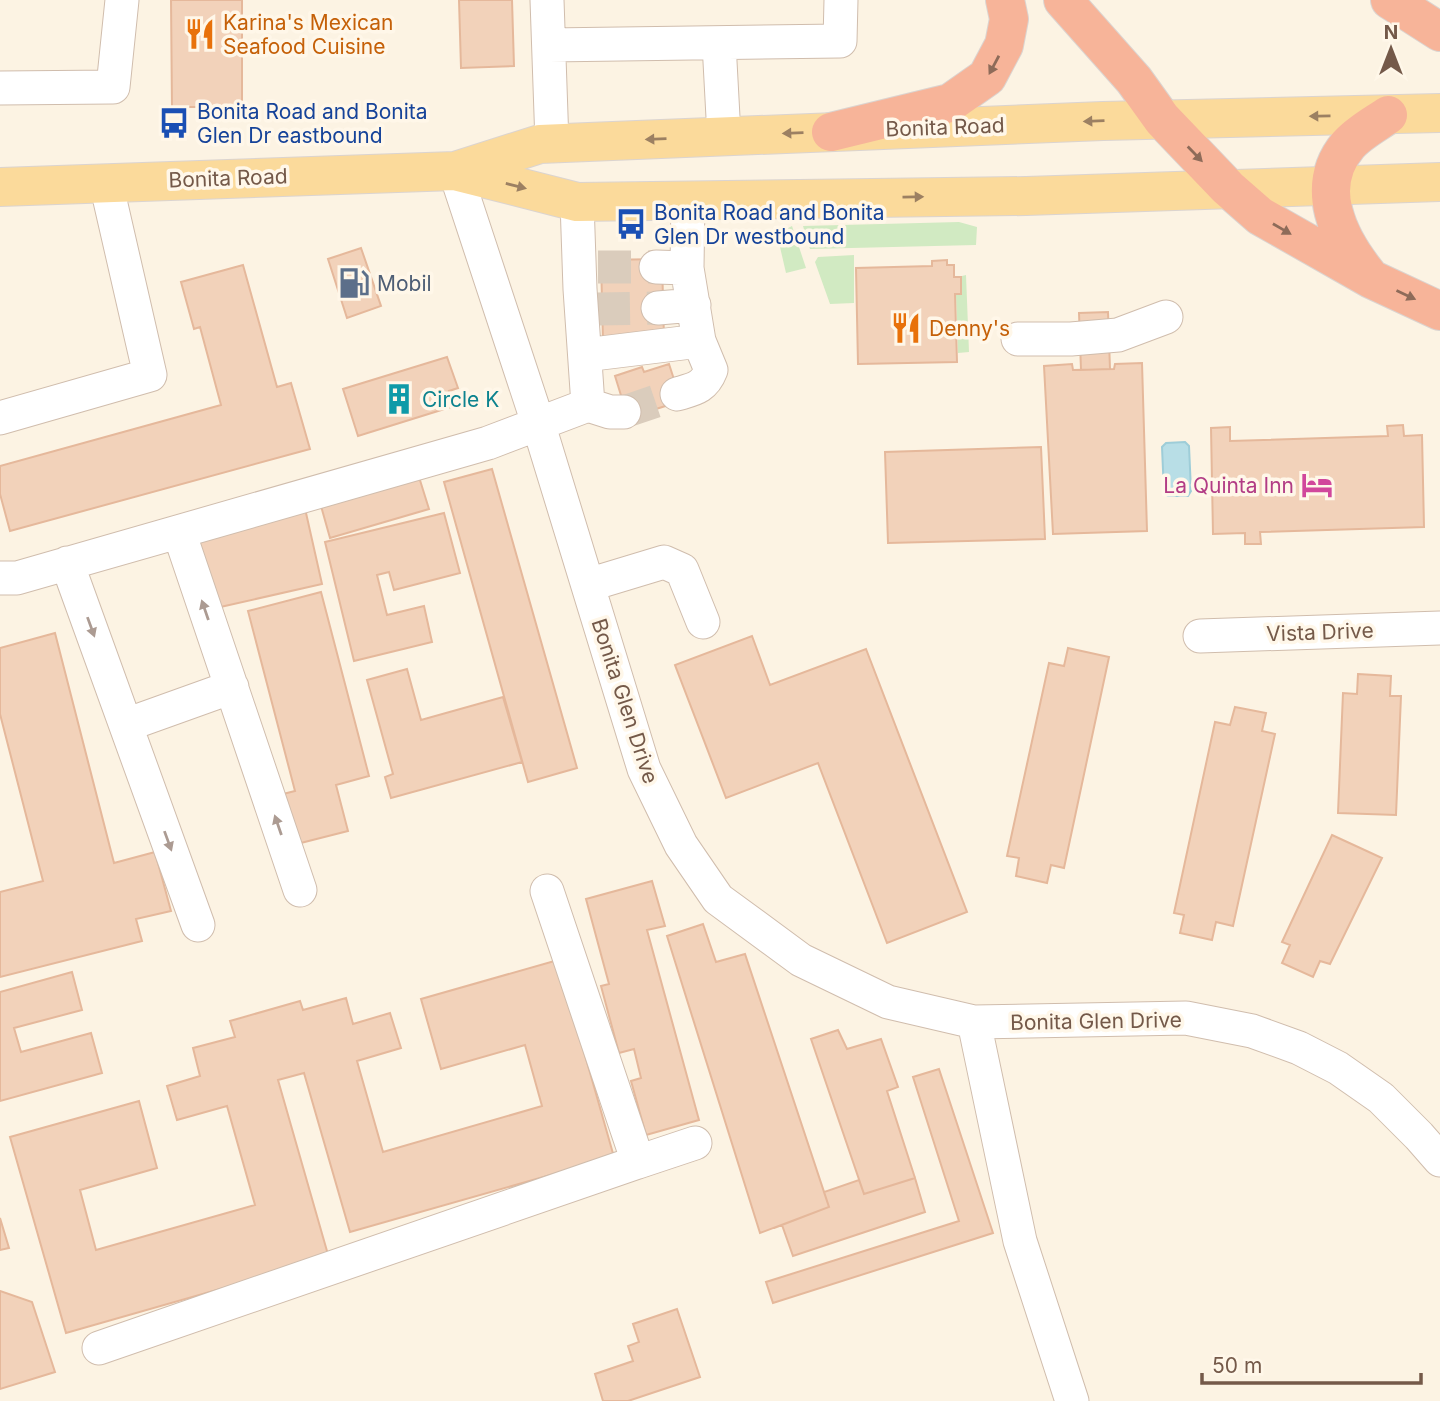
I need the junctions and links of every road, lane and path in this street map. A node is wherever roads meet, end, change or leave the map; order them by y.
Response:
1 (122, 0) edge
2 (547, 0) edge
3 (841, 0) edge
4 (1005, 0) edge
5 (1063, 0) edge
6 (1390, 0) edge
7 (1437, 30) edge
8 (719, 43) junction
9 (549, 45) junction
10 (0, 88) edge
11 (1440, 113) edge
12 (1388, 115) junction
13 (1162, 119) junction
14 (831, 132) junction
15 (724, 136) junction
16 (552, 144) junction
17 (455, 171) junction
18 (1440, 182) edge
19 (106, 183) junction
20 (1330, 185) junction
21 (0, 187) edge
22 (1228, 188) junction
23 (688, 200) junction
24 (577, 202) junction
25 (1371, 279) junction
26 (694, 305) junction
27 (658, 308) tunnel mouth
28 (1440, 312) edge
29 (1167, 317) dead end
30 (1018, 339) dead end
31 (585, 355) junction
32 (705, 356) junction
33 (677, 394) tunnel mouth
34 (588, 405) junction
35 (624, 412) tunnel mouth
36 (0, 418) edge
37 (539, 426) junction
38 (179, 532) junction
39 (67, 563) junction
40 (0, 578) edge
41 (588, 585) junction
42 (703, 622) dead end
43 (1440, 628) edge
44 (1200, 636) dead end
45 (232, 687) junction
46 (126, 724) junction
47 (300, 890) dead end
48 (547, 891) dead end
49 (198, 925) dead end
50 (974, 1022) junction
51 (695, 1143) dead end
52 (1440, 1160) edge
53 (638, 1162) junction
54 (99, 1348) dead end
55 (1072, 1401) edge

1 - 10 street
2 - 9 street
3 - 8 street
4 -> 14 highway
5 - 13 highway
6 - 7 highway
8 - 9 street
8 - 15 street
9 - 16 street
11 - 12 main road, Bonita Road
12 -> 13 main road, Bonita Road
12 - 20 highway
13 -> 14 main road, Bonita Road
13 -> 22 highway
14 -> 15 main road, Bonita Road
15 -> 16 main road, Bonita Road
16 - 17 main road, Bonita Road
17 - 19 main road, Bonita Road
17 -> 24 main road, Bonita Road
17 - 37 street, Bonita Glen Drive
18 - 20 main road, Bonita Road
19 - 21 main road, Bonita Road
19 - 36 street
20 - 22 main road, Bonita Road
20 - 25 highway
23 -> 22 main road, Bonita Road
22 -> 25 highway
23 - 24 main road, Bonita Road
23 - 26 street
24 - 31 street
25 -> 28 highway
26 - 27 street
26 - 32 street
29 - 30 street
31 - 32 street
31 - 34 street
32 - 33 street
34 - 35 street
34 - 37 street
37 - 38 street
37 - 41 street, Bonita Glen Drive
38 - 39 street
45 -> 38 street
39 - 40 street
39 -> 46 street
41 - 42 street
41 - 50 street, Bonita Glen Drive
43 - 44 street, Vista Drive
45 - 46 street
47 -> 45 street
46 -> 49 street
48 - 53 street
50 - 52 street, Bonita Glen Drive
50 - 55 street
51 - 53 street
53 - 54 street

